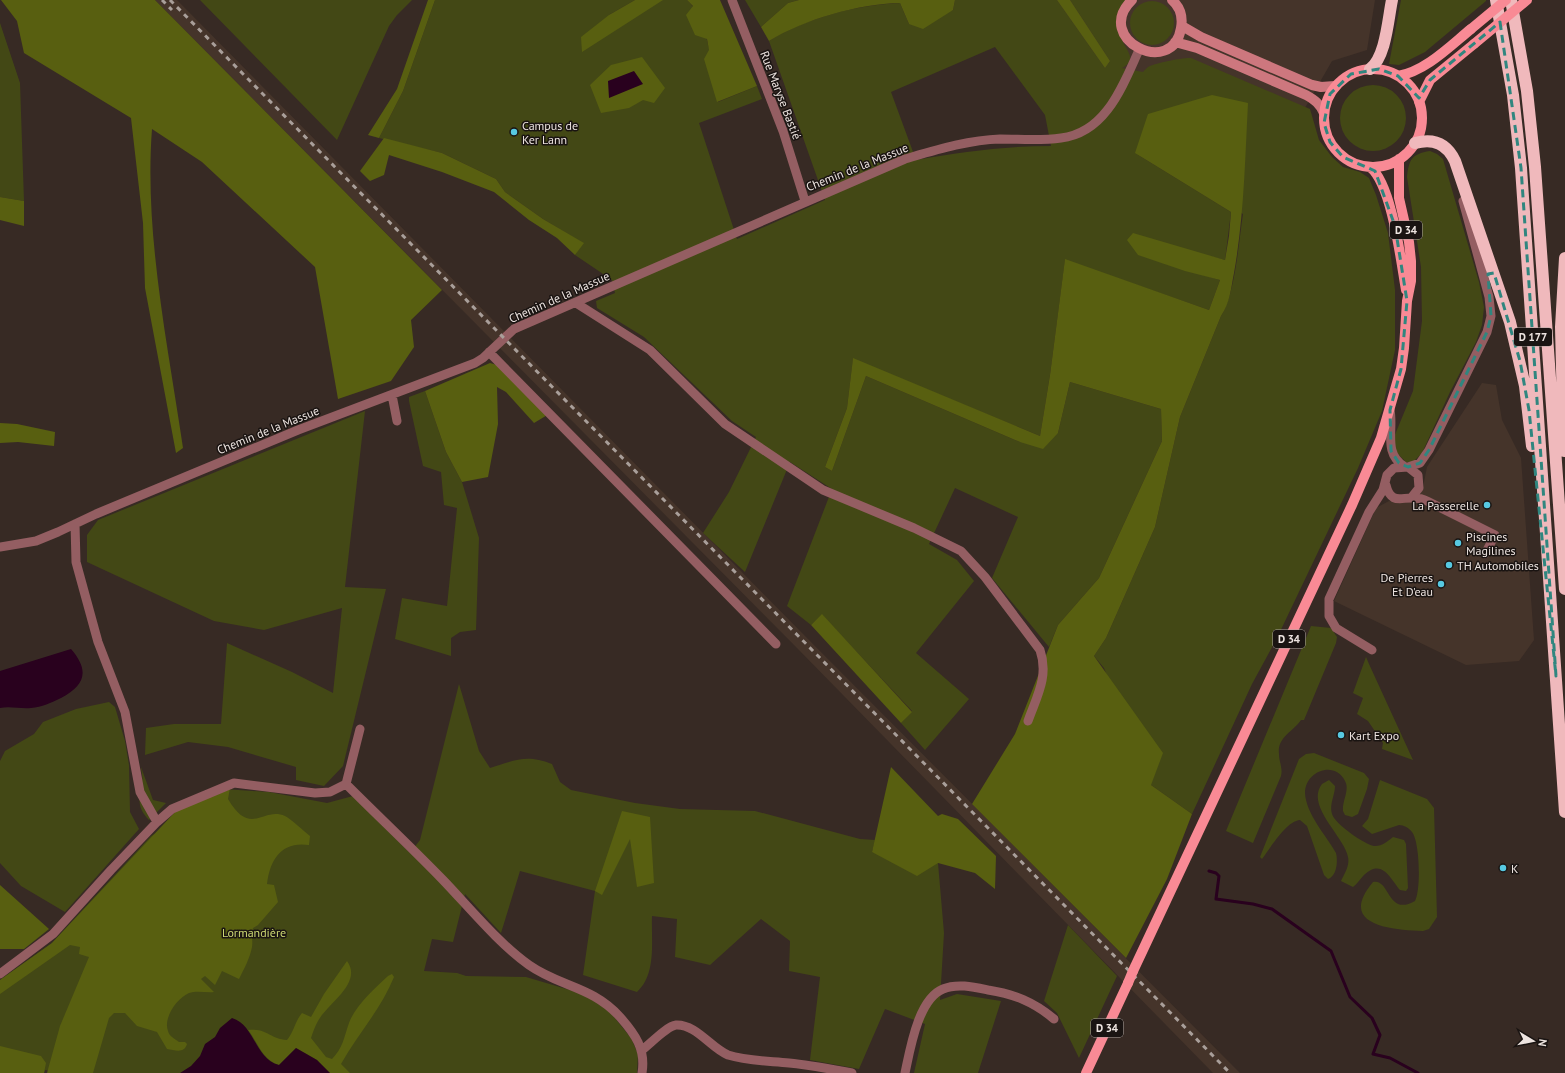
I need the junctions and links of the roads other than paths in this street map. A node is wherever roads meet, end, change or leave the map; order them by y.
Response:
1 (732, 0) edge
2 (1132, 0) edge
3 (1172, 0) edge
4 (1392, 0) edge
5 (1496, 0) edge
6 (1506, 0) edge
7 (1511, 0) edge
8 (1527, 0) edge
9 (1182, 26) junction
10 (1175, 42) junction
11 (1139, 50) junction
12 (1370, 69) junction
13 (1398, 76) junction
14 (1335, 86) junction
15 (1419, 102) junction
16 (1324, 113) junction
17 (1415, 143) junction
18 (1399, 159) junction
19 (1370, 167) junction
20 (1459, 176) junction
21 (805, 201) junction
22 (1565, 258) edge
23 (1407, 301) junction
24 (576, 303) junction
25 (489, 352) junction
26 (392, 395) junction
27 (1390, 410) junction
28 (397, 421) dead end
29 (1406, 466) junction
30 (1386, 485) junction
31 (1419, 488) junction
32 (1565, 494) edge
33 (1393, 497) junction
34 (1411, 498) junction
35 (1427, 500) junction
36 (1375, 503) junction
37 (75, 524) junction
38 (0, 546) edge
39 (1485, 554) dead end
40 (1565, 589) edge
41 (776, 644) dead end
42 (1372, 650) dead end
43 (1556, 676) junction
44 (1028, 721) dead end
45 (360, 729) dead end
46 (346, 784) junction
47 (1565, 812) edge
48 (157, 822) junction
49 (0, 974) edge
50 (1054, 1020) dead end
51 (642, 1050) junction
52 (642, 1073) edge
53 (852, 1073) edge
54 (905, 1073) edge
55 (1086, 1073) edge

1 - 21 street, Rue Maryse Bastié
2 - 11 street
3 - 9 street
4 - 12 highway
5 - 43 highway, D 177
6 - 13 main road, bridge
7 - 40 highway, D 177
8 - 15 main road, bridge
9 - 10 street
9 - 14 street
10 - 11 street
10 - 16 street
11 - 21 street, Chemin de la Massue
12 - 13 main road
12 - 14 main road
13 - 15 main road
14 - 16 main road
15 - 17 main road
16 - 19 main road
17 - 18 main road
17 - 20 highway
18 - 19 main road
18 - 23 main road, D 34
19 - 23 main road, D 34
20 - 29 street
20 - 43 highway
21 - 24 street, Chemin de la Massue
22 - 32 highway
23 - 27 main road, D 34
24 - 25 street, Chemin de la Massue
24 - 44 street
25 - 26 street, Chemin de la Massue
25 - 41 street
26 - 28 street
26 - 37 street, Chemin de la Massue
27 - 29 street
27 - 55 main road, D 34, bridge
29 - 30 street
29 - 31 street
30 - 33 street
30 - 36 street
31 - 34 street
31 - 35 street
33 - 34 street
33 - 36 street
34 - 35 street
35 - 39 street
36 - 42 street
37 - 38 street, Chemin de la Massue
37 - 48 street
43 - 47 highway, D 177
45 - 46 street
46 - 48 street
46 - 51 street
48 - 49 street
50 - 54 street
51 - 52 street
51 - 53 street

